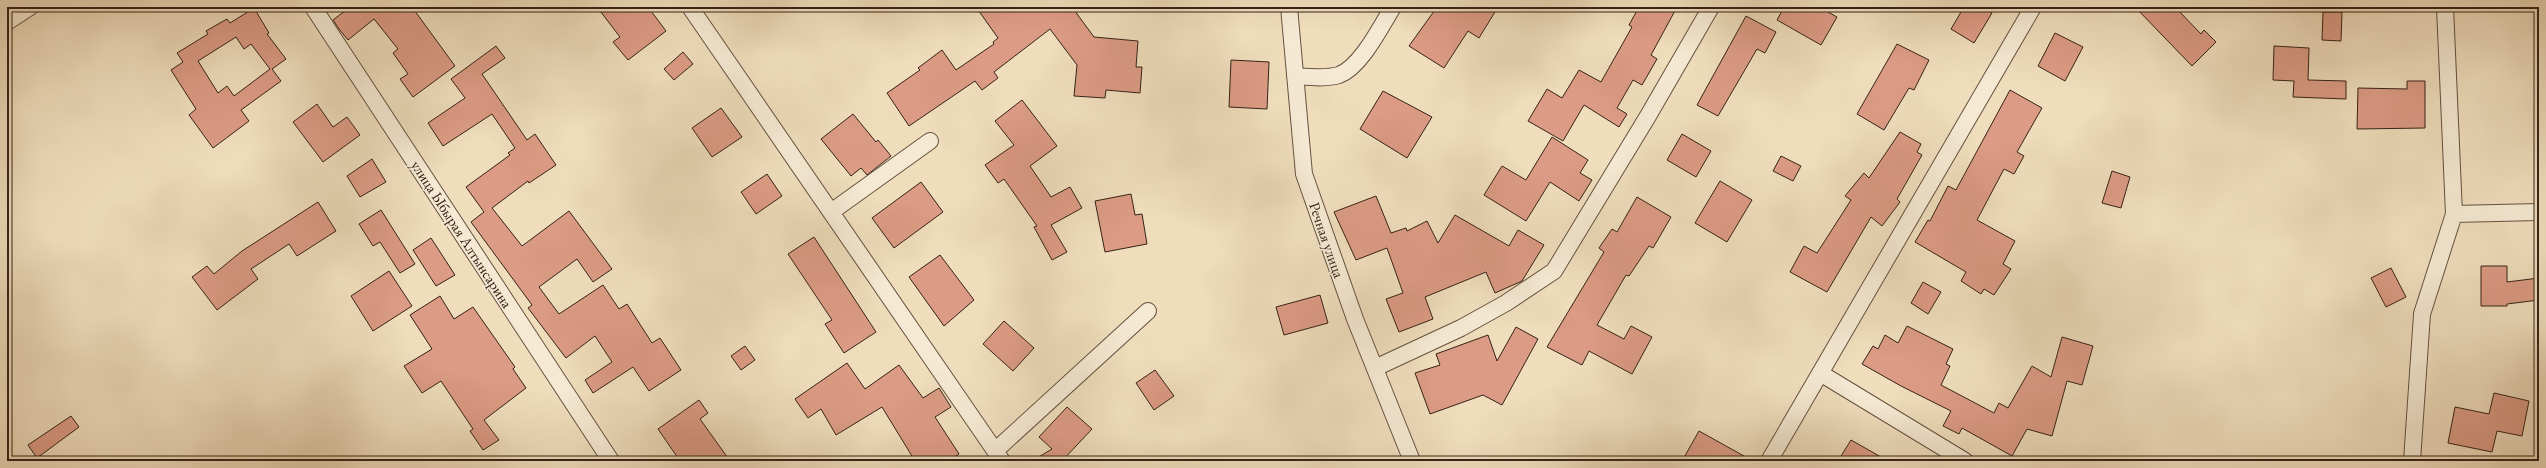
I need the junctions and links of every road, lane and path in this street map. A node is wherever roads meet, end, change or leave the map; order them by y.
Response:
1 (30, 7) edge
2 (313, 7) edge
3 (1290, 7) edge
4 (1393, 7) edge
5 (1711, 7) edge
6 (2033, 7) edge
7 (2445, 7) edge
8 (696, 9) edge
9 (7, 22) edge
10 (1295, 76) junction
11 (930, 141) dead end
12 (831, 212) junction
13 (2539, 212) edge
14 (2454, 214) junction
15 (1148, 311) dead end
16 (1375, 368) junction
17 (1820, 373) junction
18 (999, 455) edge
19 (611, 461) edge
20 (1412, 461) edge
21 (1768, 461) edge
22 (1965, 461) edge
23 (2412, 461) edge

1 - 9 street
2 - 19 street, улица Ыбырая Алтынсарина
3 - 10 street, Речная улица
4 - 10 street
5 - 16 street
6 - 17 street
7 - 14 street
8 - 12 street
10 - 16 street, Речная улица
11 - 12 street
12 - 18 street
13 - 14 street
14 - 23 street
15 - 18 street
16 - 20 street, Речная улица
17 - 21 street
17 - 22 street

